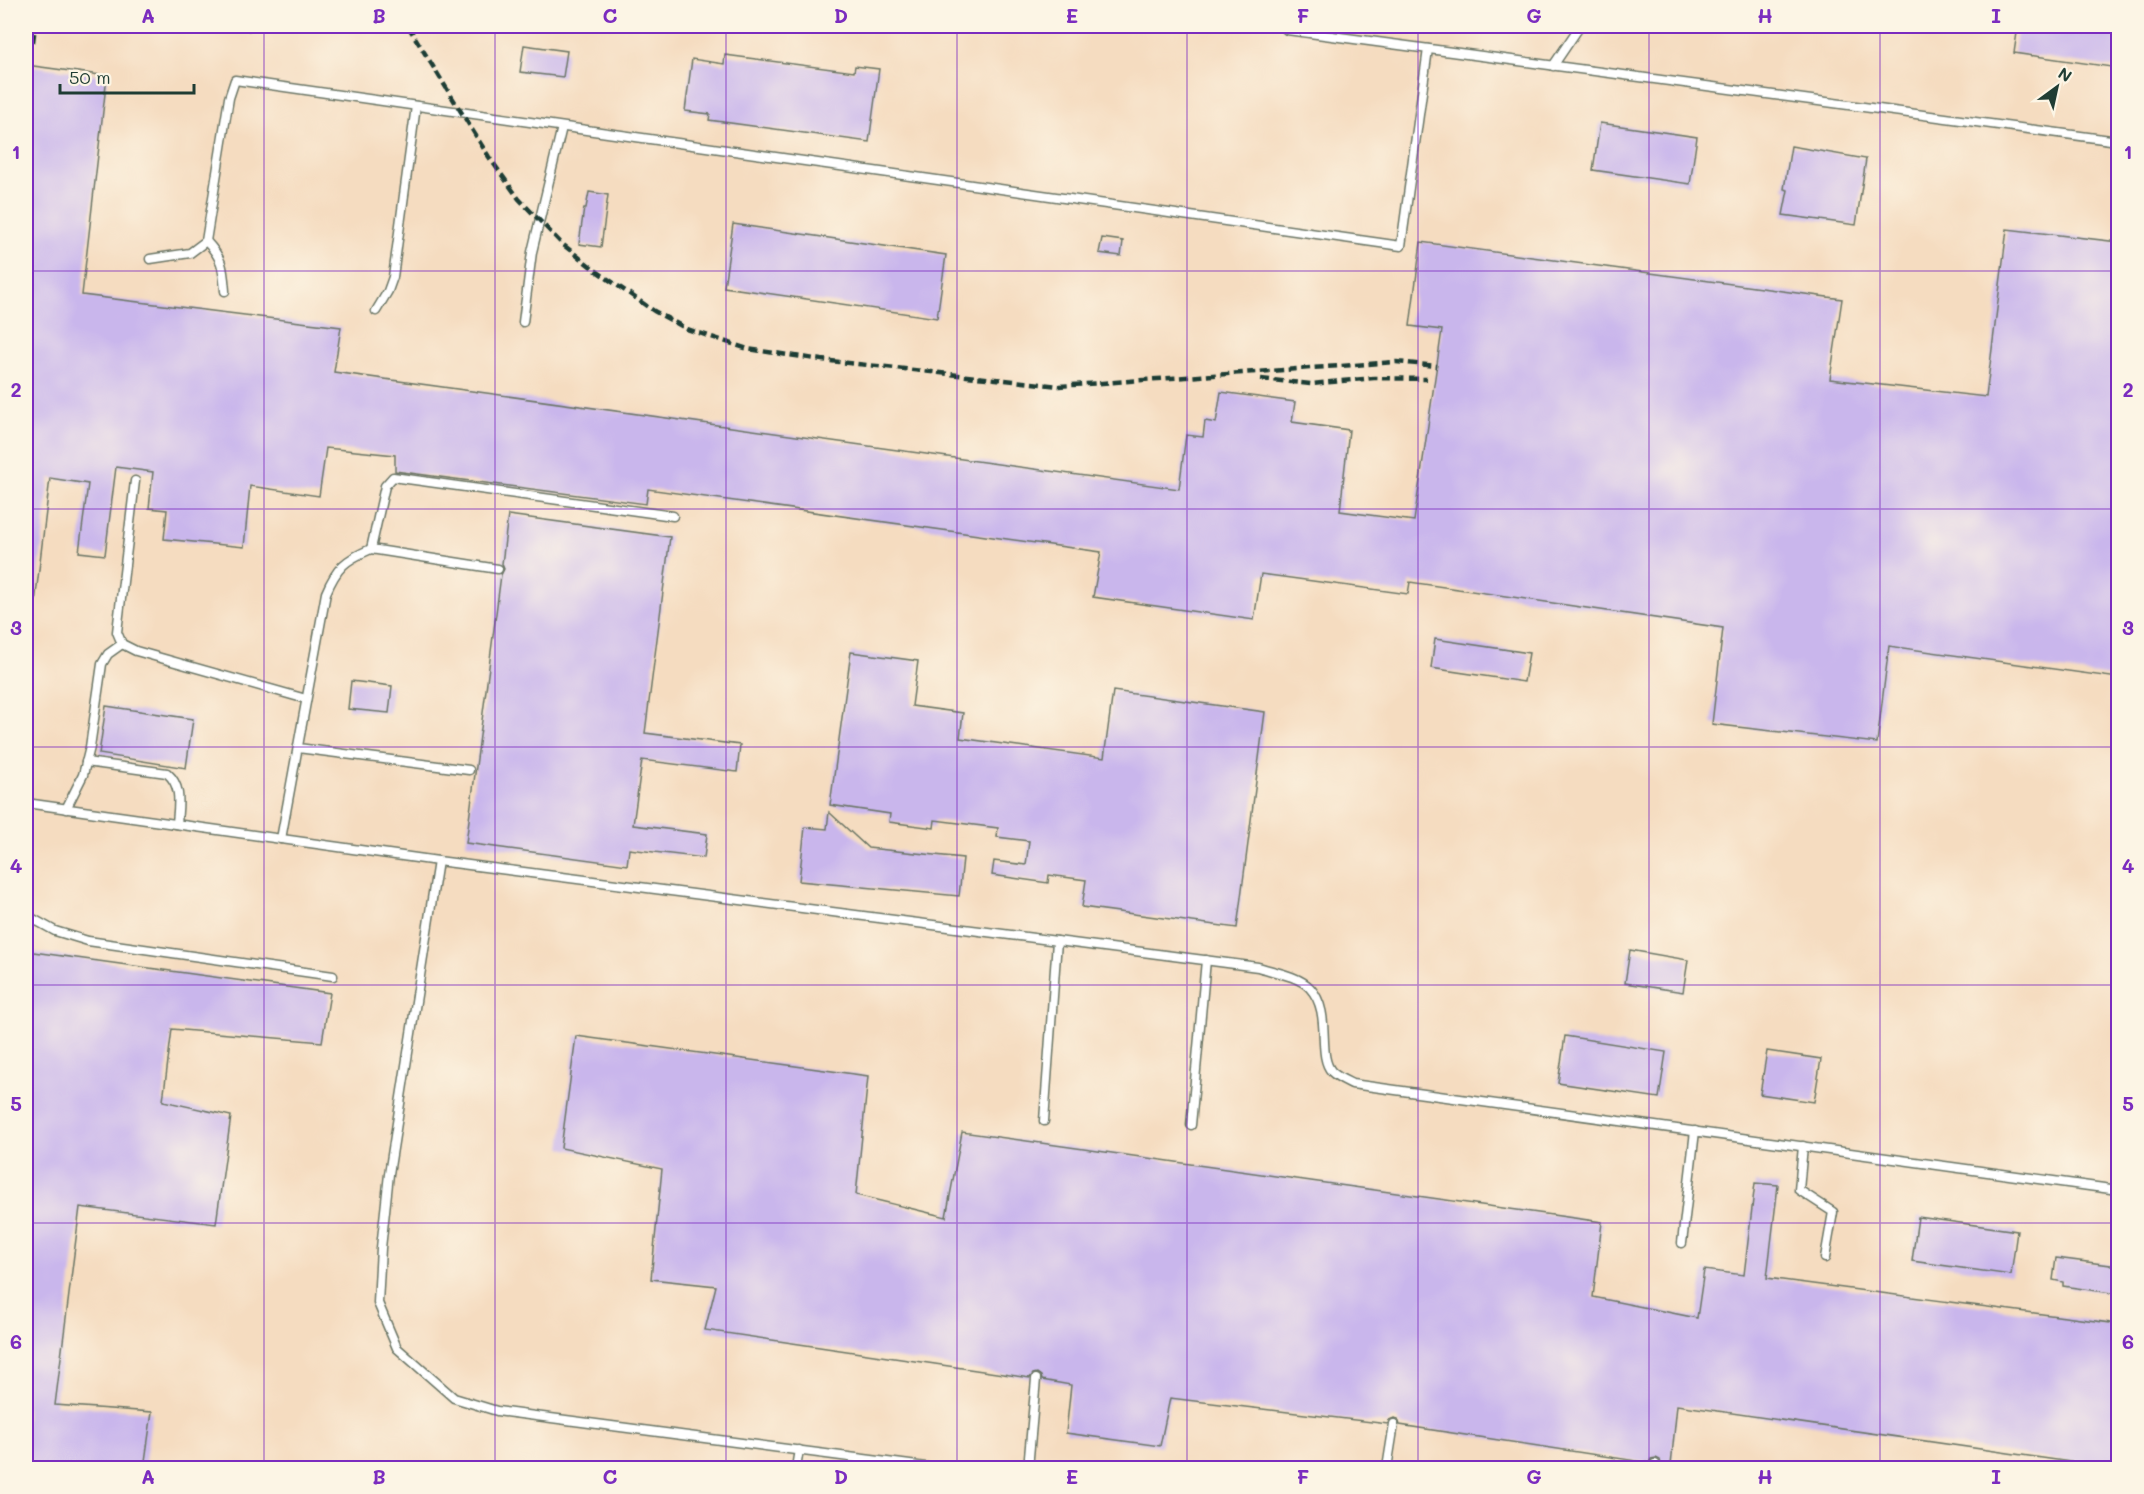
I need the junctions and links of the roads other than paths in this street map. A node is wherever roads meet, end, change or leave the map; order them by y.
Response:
1 (1283, 26) edge
2 (1580, 26) edge
3 (1428, 49) junction
4 (1553, 66) junction
5 (416, 106) junction
6 (562, 127) junction
7 (2118, 141) edge
8 (206, 241) junction
9 (150, 259) dead end
10 (225, 291) dead end
11 (376, 311) dead end
12 (523, 322) dead end
13 (135, 481) dead end
14 (673, 516) dead end
15 (371, 549) junction
16 (498, 569) dead end
17 (122, 644) junction
18 (306, 699) junction
19 (298, 748) junction
20 (86, 762) junction
21 (469, 770) dead end
22 (26, 803) edge
23 (66, 809) junction
24 (177, 824) junction
25 (281, 839) junction
26 (438, 861) junction
27 (26, 915) edge
28 (1058, 941) junction
29 (1206, 960) junction
30 (333, 976) dead end
31 (1044, 1121) dead end
32 (1191, 1125) dead end
33 (1695, 1131) junction
34 (1803, 1146) junction
35 (2118, 1190) edge
36 (1682, 1243) dead end
37 (1825, 1258) dead end
38 (1036, 1379) dead end
39 (1394, 1424) dead end
40 (799, 1450) junction
41 (796, 1468) edge
42 (933, 1468) edge
43 (1028, 1468) edge
44 (1387, 1468) edge

1 - 3 lane
2 - 4 lane
3 - 4 lane
3 - 6 lane
4 - 7 lane
5 - 6 lane
5 - 8 lane
5 - 11 lane
6 - 12 lane
8 - 9 lane
8 - 10 lane
13 - 17 lane
14 - 15 lane
15 - 16 lane
15 - 18 lane
17 - 18 lane
17 - 20 lane
18 - 19 lane
19 - 21 lane
19 - 25 lane
20 - 23 lane
20 - 24 lane
22 - 23 lane
23 - 24 lane
24 - 25 lane
25 - 26 lane
26 - 28 lane
26 - 40 lane
27 - 30 lane
28 - 29 lane
28 - 31 lane
29 - 32 lane
29 - 33 lane
33 - 34 lane
33 - 36 lane
34 - 35 lane
34 - 37 lane
38 - 43 lane
39 - 44 lane
40 - 41 lane
40 - 42 lane

